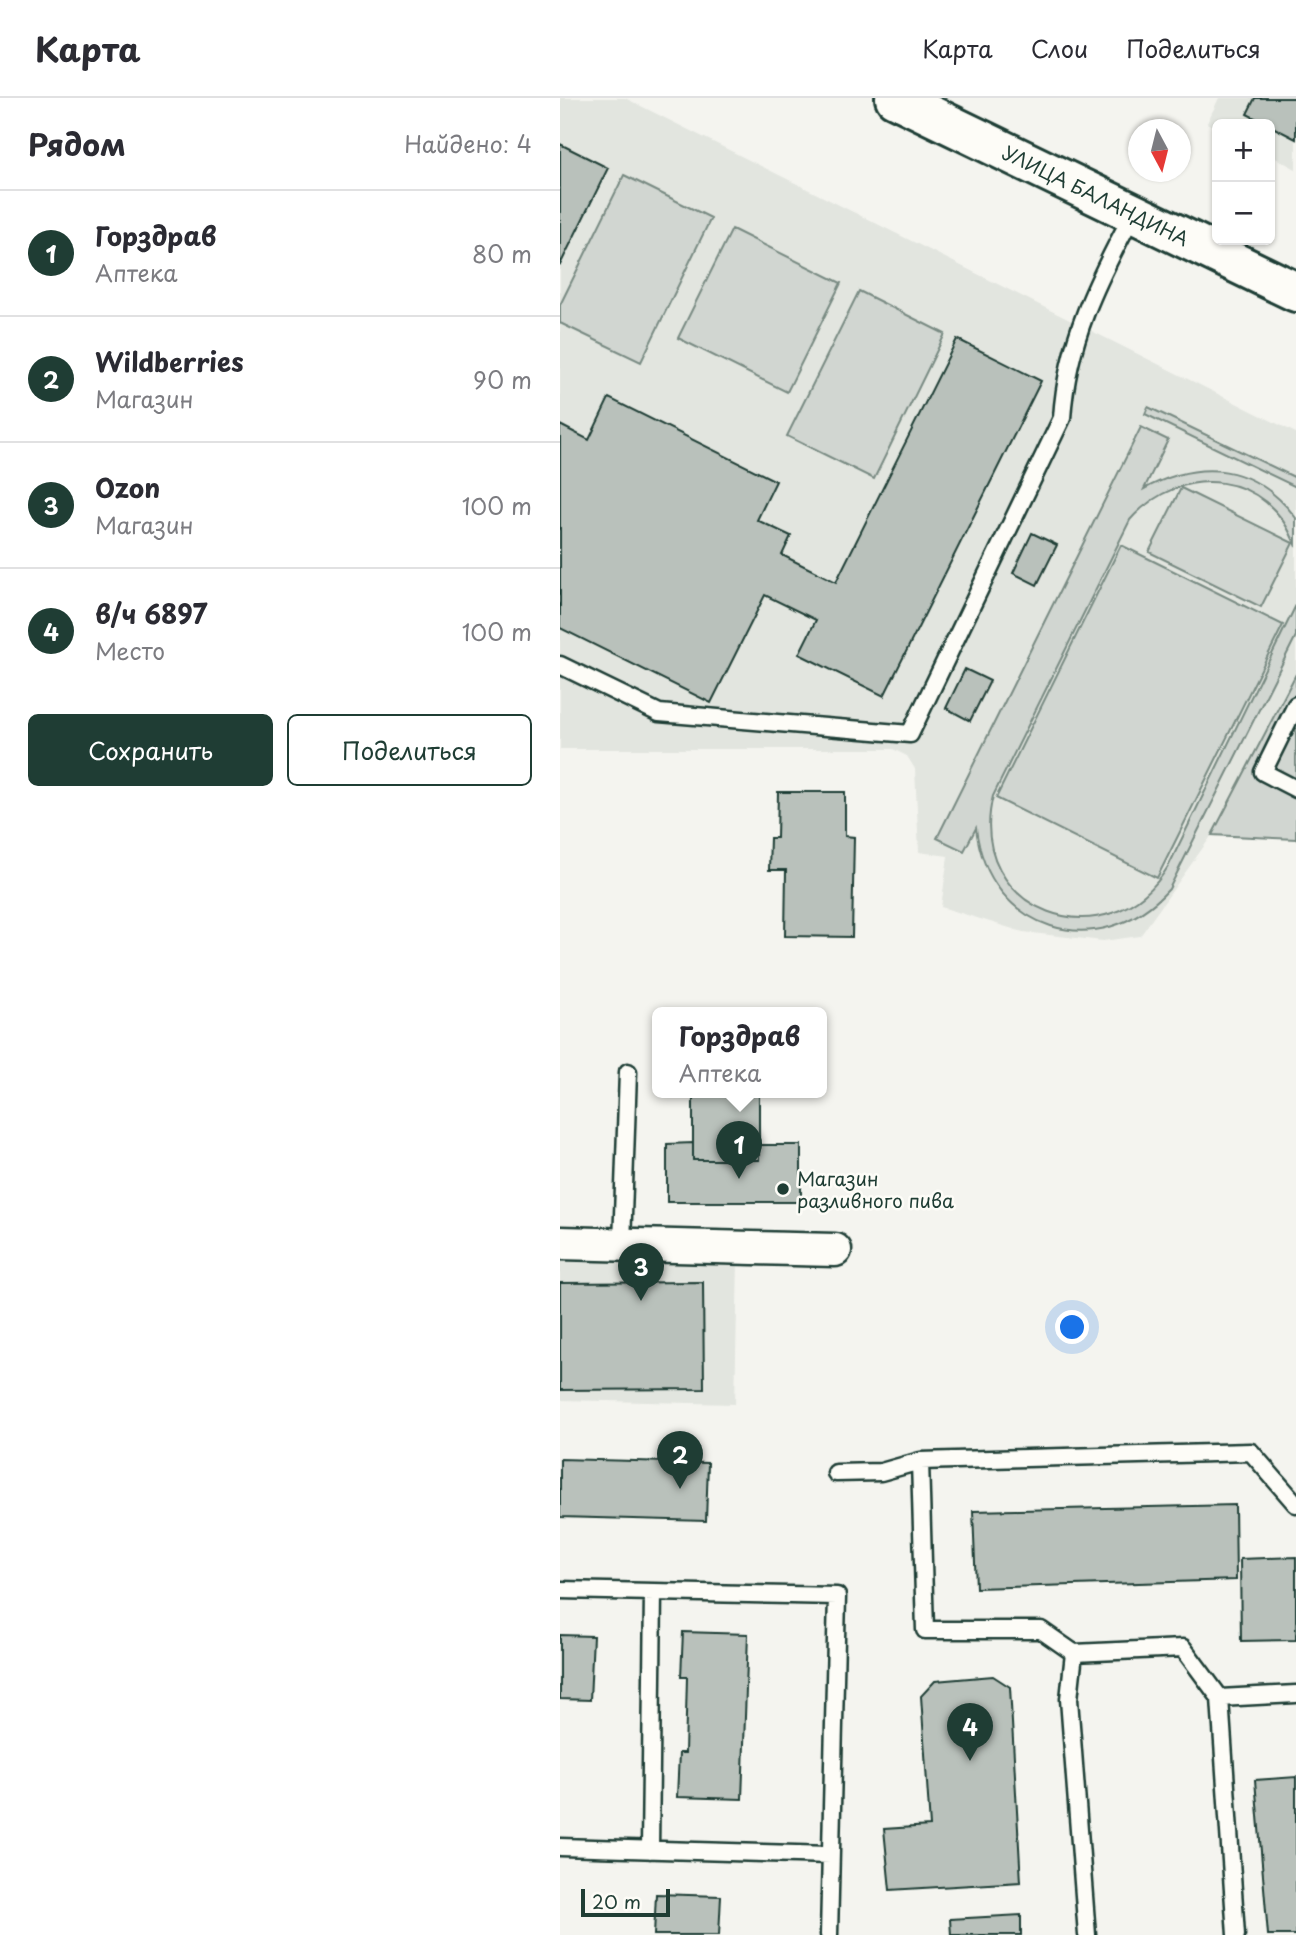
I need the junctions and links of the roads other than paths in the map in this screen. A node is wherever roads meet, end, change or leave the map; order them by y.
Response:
1 (895, 98) edge
2 (1133, 214) junction
3 (1296, 292) edge
4 (560, 665) edge
5 (1296, 705) edge
6 (1296, 789) edge
7 (628, 1072) dead end
8 (560, 1242) edge
9 (622, 1244) junction
10 (835, 1250) dead end
11 (920, 1461) junction
12 (836, 1473) dead end
13 (1296, 1504) edge
14 (560, 1590) edge
15 (653, 1592) junction
16 (1074, 1653) junction
17 (1296, 1694) edge
18 (1220, 1698) junction
19 (560, 1847) edge
20 (650, 1850) junction
21 (830, 1856) junction
22 (828, 1935) edge
23 (1087, 1935) edge
24 (1236, 1935) edge

1 - 2 street, УЛИЦА БАЛАНДИНА
2 - 3 street, УЛИЦА БАЛАНДИНА
2 - 4 lane
5 - 6 lane
7 - 9 lane
8 - 9 street
9 - 10 street
11 - 12 lane
11 - 13 lane
11 - 16 lane
14 - 15 lane
15 - 20 lane
15 - 21 lane
16 - 18 lane
16 - 23 lane
17 - 18 lane
18 - 24 lane
19 - 20 lane
20 - 21 lane
21 - 22 lane

